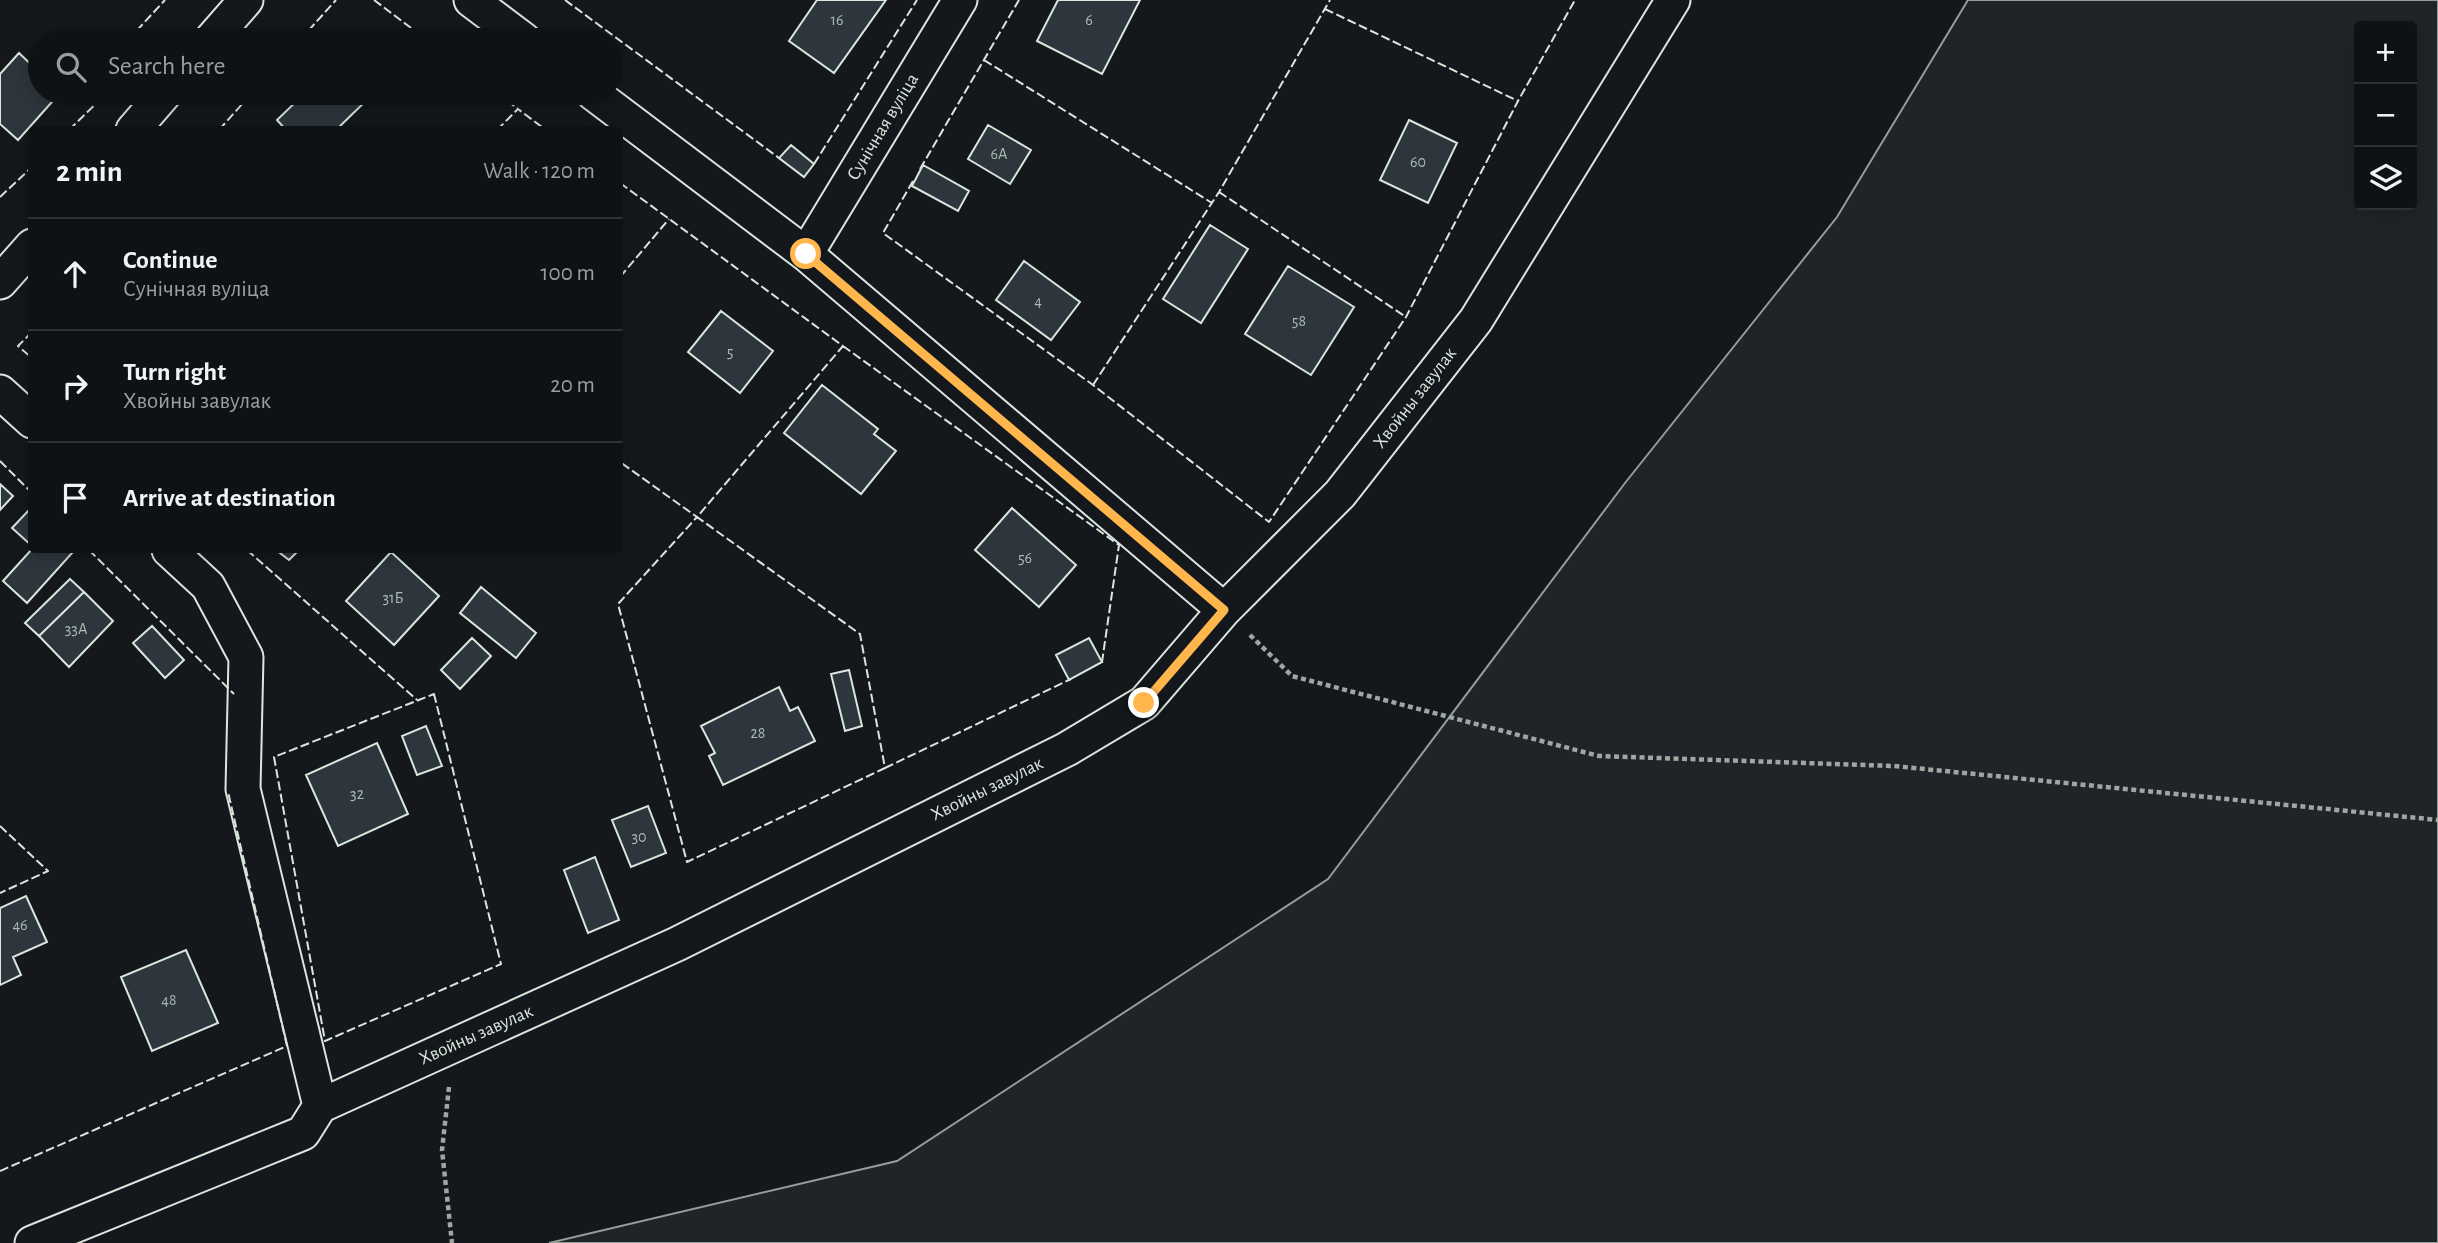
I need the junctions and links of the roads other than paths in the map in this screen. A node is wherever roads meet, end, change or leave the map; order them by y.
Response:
1 (246, 0) edge
2 (471, 0) edge
3 (960, 0) edge
4 (1673, 0) edge
5 (222, 28) edge
6 (508, 28) edge
7 (155, 105) edge
8 (609, 105) edge
9 (136, 126) edge
10 (28, 250) edge
11 (806, 254) junction
12 (0, 282) edge
13 (0, 392) edge
14 (28, 417) edge
15 (172, 553) edge
16 (1224, 610) junction
17 (320, 1105) junction
18 (32, 1243) edge

1 - 5 street
2 - 6 street
3 - 11 street, Сунічная вуліца
4 - 16 street, Хвойны завулак
7 - 9 street
8 - 11 street
10 - 12 street
11 - 16 street
13 - 14 street
15 - 17 street
16 - 17 street, Хвойны завулак
17 - 18 street

